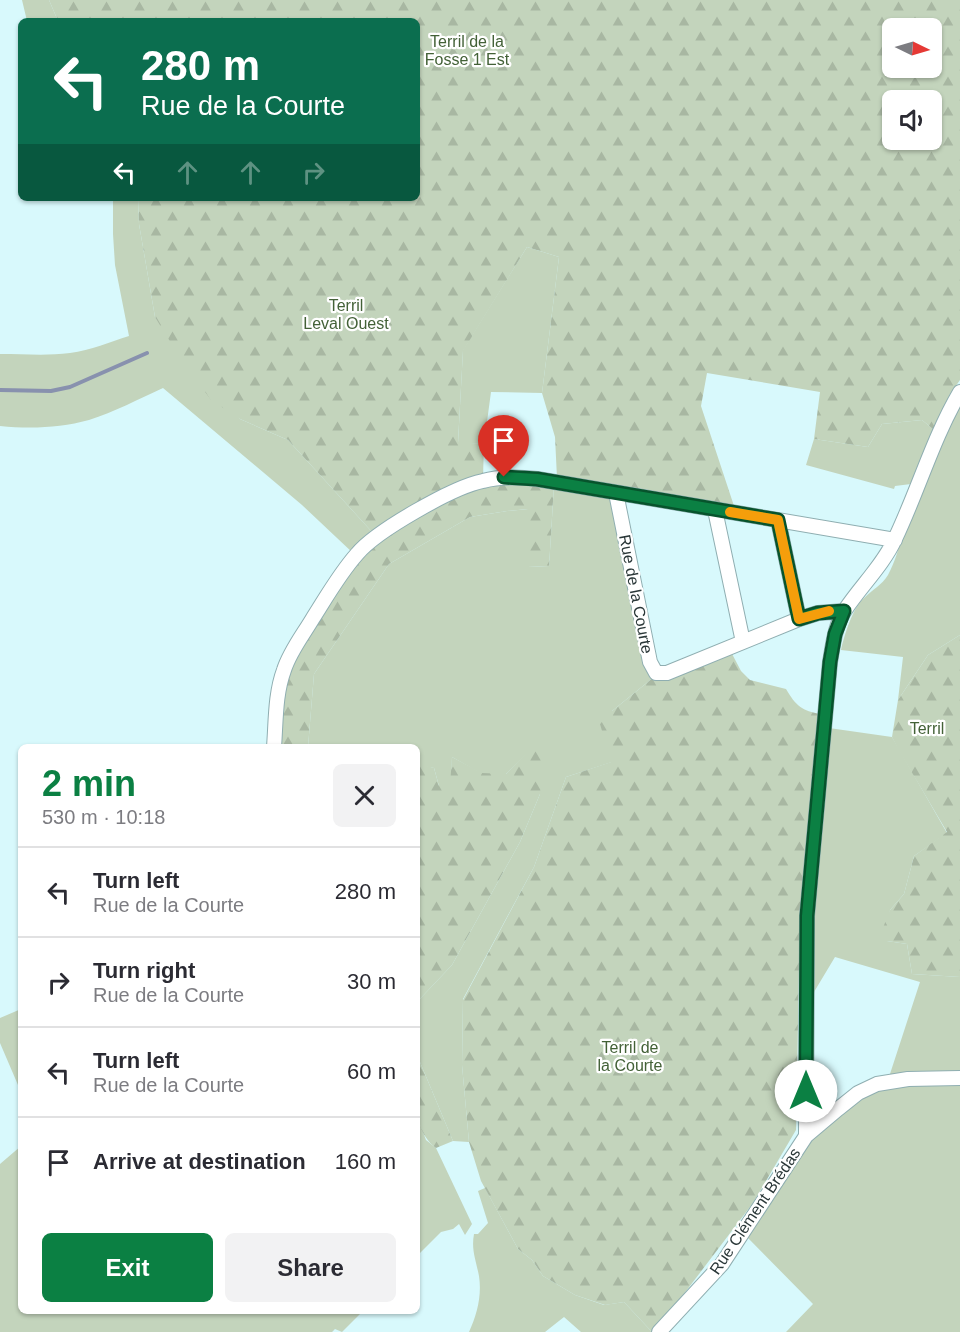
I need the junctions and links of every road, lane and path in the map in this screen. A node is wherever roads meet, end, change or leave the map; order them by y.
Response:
1 (960, 392) edge
2 (616, 493) junction
3 (715, 510) junction
4 (778, 520) junction
5 (895, 540) junction
6 (844, 611) junction
7 (799, 619) junction
8 (743, 642) junction
9 (274, 744) edge
10 (960, 1078) edge
11 (806, 1136) junction
12 (659, 1332) edge

1 - 5 street
2 - 3 street
2 - 8 street, Rue de la Courte
2 - 9 street
3 - 4 street
3 - 8 street
4 - 5 street
4 - 7 street
5 - 6 street
6 - 7 street, Rue de la Courte
6 - 11 street
7 - 8 street, Rue de la Courte
10 - 11 street, Rue Clément Brédas
11 - 12 street, Rue Clément Brédas

